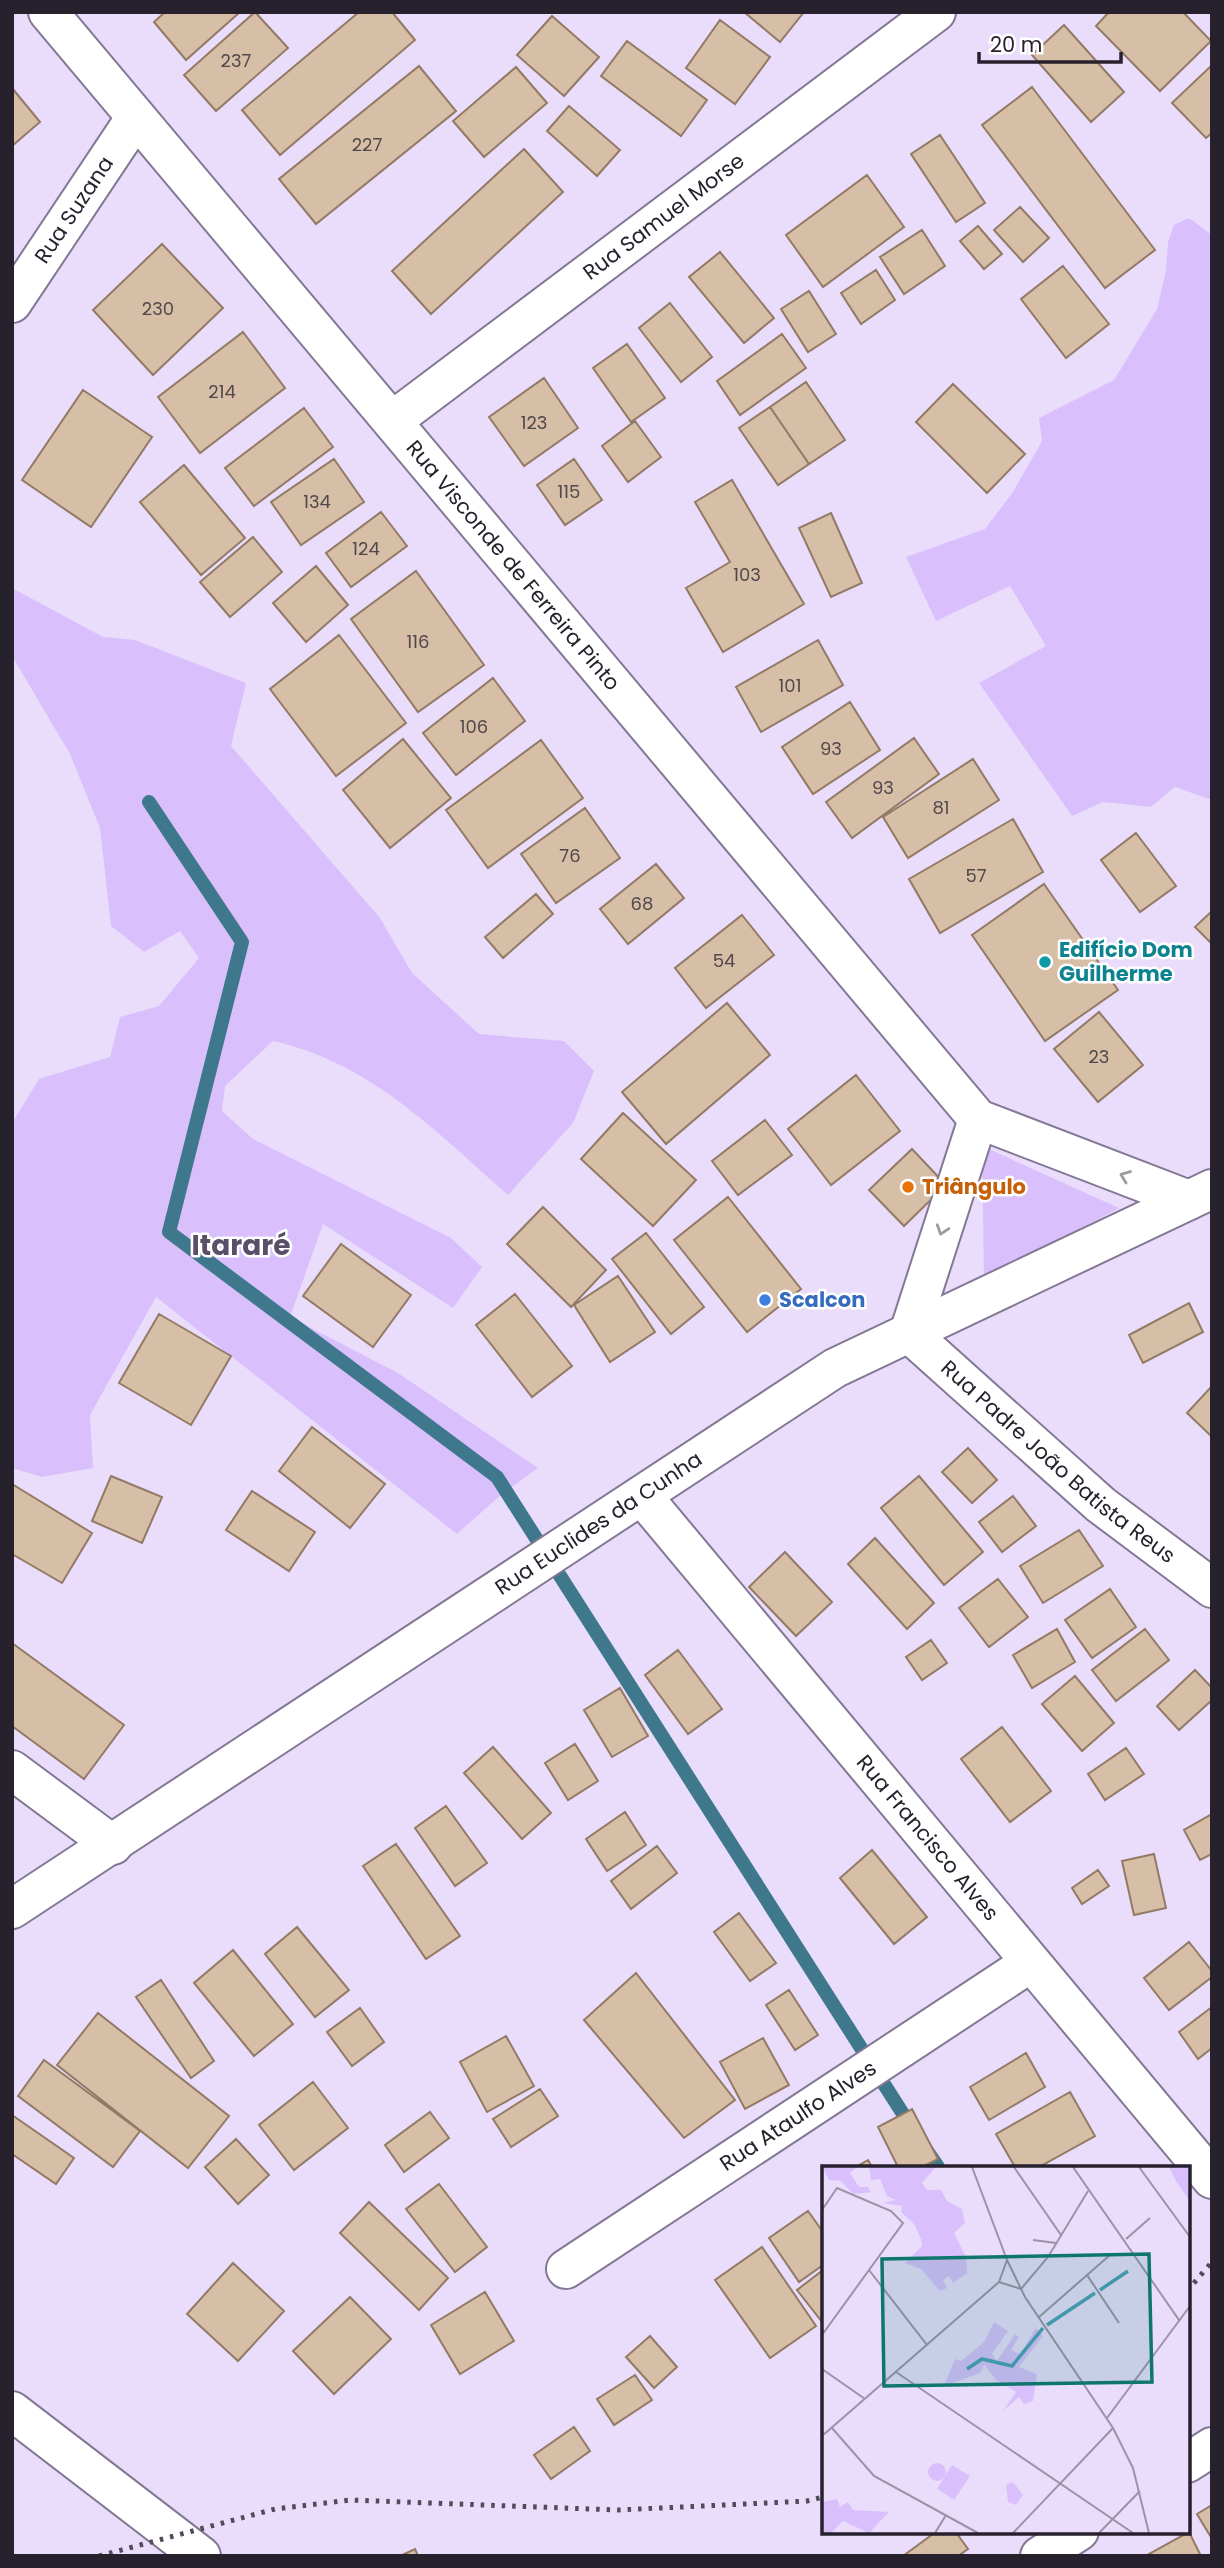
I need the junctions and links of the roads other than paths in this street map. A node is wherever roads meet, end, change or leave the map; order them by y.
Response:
1 (48, 12) edge
2 (936, 12) edge
3 (136, 117) junction
4 (12, 303) edge
5 (391, 421) junction
6 (978, 1119) junction
7 (1200, 1195) edge
8 (909, 1333) junction
9 (643, 1497) junction
10 (1212, 1588) edge
11 (12, 1770) edge
12 (113, 1845) junction
13 (12, 1909) edge
14 (1030, 1963) junction
15 (1212, 2179) edge
16 (566, 2269) dead end
17 (12, 2411) edge
18 (1212, 2447) edge
19 (1189, 2462) edge
20 (1076, 2533) edge
21 (201, 2556) edge
22 (1040, 2556) edge

1 - 3 street, Rua Visconde de Ferreira Pinto
2 - 5 street, Rua Samuel Morse
3 - 4 street, Rua Suzana
3 - 5 street, Rua Visconde de Ferreira Pinto
5 - 6 street, Rua Visconde de Ferreira Pinto
7 -> 6 street, Rua Visconde de Ferreira Pinto
6 -> 8 street
7 - 8 street, Rua Euclides da Cunha
8 - 9 street, Rua Euclides da Cunha
8 - 10 street, Rua Padre João Batista Reus
9 - 12 street, Rua Euclides da Cunha
9 - 14 street, Rua Francisco Alves
11 - 12 street
12 - 13 street, Rua Euclides da Cunha
14 - 15 street, Rua Francisco Alves
14 - 16 street, Rua Ataulfo Alves
17 - 21 street
18 - 19 street
20 - 22 street

